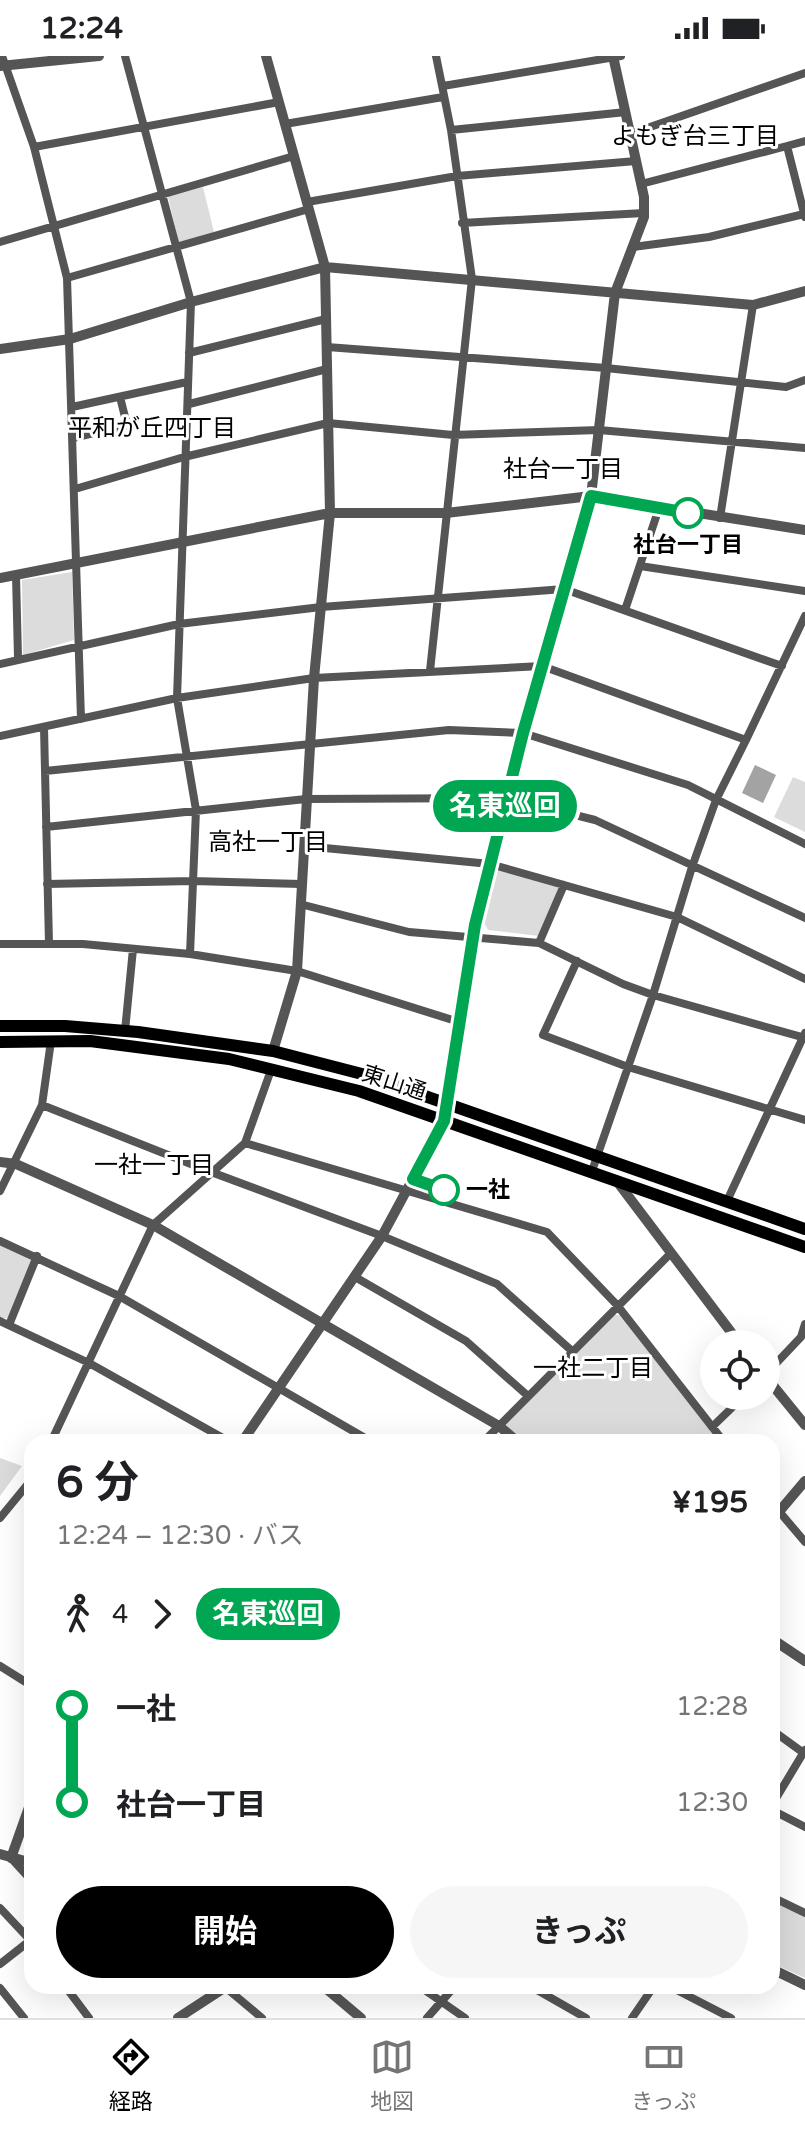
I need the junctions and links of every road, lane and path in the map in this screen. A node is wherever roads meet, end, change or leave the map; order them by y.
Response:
1 (99, 56) edge
2 (125, 56) edge
3 (266, 56) edge
4 (436, 56) edge
5 (616, 57) edge
6 (2, 62) edge
7 (805, 73) edge
8 (443, 86) junction
9 (443, 97) junction
10 (279, 102) junction
11 (626, 112) junction
12 (285, 124) junction
13 (146, 127) junction
14 (451, 130) junction
15 (630, 134) junction
16 (805, 141) edge
17 (787, 146) junction
18 (34, 147) junction
19 (294, 156) junction
20 (636, 161) junction
21 (457, 176) junction
22 (641, 184) junction
23 (163, 194) junction
24 (308, 206) junction
25 (644, 213) junction
26 (805, 216) edge
27 (462, 223) junction
28 (53, 224) junction
29 (0, 242) edge
30 (176, 247) junction
31 (633, 247) junction
32 (325, 267) junction
33 (67, 278) junction
34 (472, 279) junction
35 (805, 291) edge
36 (615, 293) junction
37 (191, 302) junction
38 (753, 305) junction
39 (326, 319) junction
40 (70, 339) junction
41 (327, 347) junction
42 (0, 349) edge
43 (189, 353) junction
44 (463, 359) junction
45 (606, 368) junction
46 (327, 369) junction
47 (805, 380) edge
48 (187, 382) junction
49 (742, 383) junction
50 (120, 397) junction
51 (189, 404) junction
52 (72, 407) junction
53 (328, 423) junction
54 (599, 430) junction
55 (453, 435) junction
56 (73, 438) junction
57 (731, 443) junction
58 (805, 448) edge
59 (184, 457) junction
60 (75, 489) junction
61 (591, 496) junction
62 (659, 508) junction
63 (330, 513) junction
64 (446, 513) junction
65 (720, 518) junction
66 (805, 530) edge
67 (184, 542) junction
68 (77, 563) junction
69 (640, 566) junction
70 (16, 575) junction
71 (0, 578) edge
72 (564, 589) junction
73 (805, 591) edge
74 (437, 598) junction
75 (321, 607) junction
76 (625, 610) junction
77 (805, 616) edge
78 (179, 624) junction
79 (79, 645) junction
80 (18, 658) junction
81 (0, 664) edge
82 (542, 666) junction
83 (782, 666) junction
84 (430, 671) junction
85 (314, 678) junction
86 (177, 698) junction
87 (81, 719) junction
88 (44, 727) junction
89 (523, 733) junction
90 (0, 736) edge
91 (746, 740) junction
92 (311, 742) junction
93 (189, 757) junction
94 (45, 771) junction
95 (507, 798) junction
96 (306, 799) junction
97 (716, 800) junction
98 (196, 810) junction
99 (46, 827) junction
100 (805, 844) edge
101 (304, 846) junction
102 (490, 864) junction
103 (692, 867) junction
104 (193, 881) junction
105 (47, 884) junction
106 (301, 884) junction
107 (564, 885) junction
108 (300, 904) junction
109 (677, 917) junction
110 (805, 918) edge
111 (473, 938) junction
112 (539, 943) junction
113 (0, 944) edge
114 (49, 944) junction
115 (133, 949) junction
116 (190, 954) junction
117 (577, 961) junction
118 (297, 971) junction
119 (805, 979) edge
120 (653, 995) junction
121 (459, 1022) junction
122 (0, 1026) edge
123 (125, 1031) junction
124 (804, 1036) edge
125 (51, 1041) junction
126 (0, 1042) edge
127 (273, 1051) junction
128 (628, 1067) junction
129 (271, 1070) junction
130 (42, 1105) junction
131 (444, 1105) junction
132 (770, 1108) junction
133 (805, 1120) edge
134 (444, 1121) junction
135 (245, 1143) junction
136 (597, 1155) junction
137 (0, 1162) edge
138 (16, 1164) junction
139 (592, 1171) junction
140 (211, 1172) junction
141 (615, 1179) junction
142 (0, 1191) edge
143 (406, 1191) junction
144 (727, 1201) junction
145 (153, 1225) junction
146 (805, 1229) edge
147 (382, 1236) junction
148 (0, 1241) edge
149 (805, 1247) edge
150 (670, 1254) junction
151 (37, 1256) junction
152 (355, 1277) junction
153 (119, 1296) junction
154 (617, 1305) junction
155 (4, 1323) edge
156 (324, 1324) junction
157 (805, 1324) edge
158 (729, 1330) edge
159 (803, 1337) edge
160 (572, 1351) junction
161 (780, 1361) edge
162 (89, 1363) junction
163 (278, 1388) junction
164 (780, 1393) edge
165 (528, 1396) junction
166 (730, 1410) edge
167 (805, 1425) edge
168 (499, 1426) junction
169 (712, 1427) junction
170 (57, 1434) edge
171 (216, 1434) edge
172 (247, 1434) edge
173 (358, 1434) edge
174 (491, 1434) edge
175 (508, 1434) edge
176 (718, 1434) edge
177 (805, 1481) edge
178 (24, 1489) edge
179 (780, 1506) edge
180 (0, 1518) edge
181 (780, 1518) edge
182 (805, 1542) edge
183 (780, 1644) edge
184 (805, 1661) edge
185 (0, 1666) edge
186 (24, 1681) edge
187 (780, 1736) edge
188 (804, 1753) edge
189 (781, 1788) edge
190 (780, 1812) edge
191 (24, 1817) edge
192 (805, 1827) edge
193 (6, 1856) edge
194 (24, 1873) edge
195 (780, 1901) edge
196 (0, 1908) edge
197 (805, 1913) edge
198 (24, 1933) edge
199 (24, 1947) edge
200 (0, 1964) edge
201 (780, 1973) edge
202 (805, 1985) edge
203 (0, 1988) edge
204 (71, 1994) edge
205 (215, 1994) edge
206 (235, 1994) edge
207 (332, 1994) edge
208 (429, 1994) edge
209 (448, 1994) edge
210 (544, 1994) edge
211 (648, 1994) edge
212 (684, 1994) edge
213 (440, 2003) junction
214 (184, 2016) edge
215 (24, 2018) edge
216 (89, 2018) edge
217 (262, 2018) edge
218 (361, 2018) edge
219 (427, 2018) edge
220 (465, 2018) edge
221 (586, 2018) edge
222 (632, 2018) edge
223 (731, 2018) edge

1 - 6 street
2 - 13 street
3 - 10 street
4 - 8 street
5 - 8 street
5 - 11 street
6 - 18 street
7 - 15 street
8 - 9 street
9 - 12 street
9 - 14 street
10 - 12 street
10 - 13 street
11 - 14 street
11 - 15 street
12 - 19 street
13 - 18 street
13 - 23 street
14 - 21 street
15 - 20 street
16 - 17 street
17 - 22 street
17 - 26 street
18 - 28 street
19 - 23 street
19 - 24 street
20 - 21 street
20 - 22 street
21 - 24 street
21 - 27 street
22 - 25 street
23 - 28 street
23 - 30 street
24 - 30 street
24 - 32 street
25 - 27 street
25 - 31 street
26 - 31 street
27 - 34 street
28 - 29 street
28 - 33 street
30 - 33 street
30 - 37 street
31 - 36 street
32 - 34 street
32 - 37 street
32 - 39 street
33 - 40 street
34 - 36 street
34 - 44 street
35 - 38 street
36 - 38 street
36 - 45 street
37 - 40 street
37 - 43 street
38 - 49 street
39 - 41 street
39 - 43 street
40 - 42 street
40 - 52 street
41 - 44 street
41 - 46 street
43 - 48 street
44 - 45 street
44 - 55 street
45 - 49 street
45 - 54 street
46 - 51 street
46 - 53 street
47 - 49 street
48 - 50 street
48 - 51 street
49 - 57 street
50 - 52 street
50 - 56 street
51 - 59 street
52 - 56 street
53 - 55 street
53 - 59 street
53 - 63 street
54 - 55 street
54 - 57 street
54 - 61 street
55 - 64 street
56 - 60 street
57 - 58 street
57 - 65 street
59 - 60 street
59 - 67 street
60 - 68 street
61 - 62 street
61 - 64 street
61 - 72 street
62 - 65 street
62 - 69 street
63 - 64 street
63 - 67 street
63 - 75 street
64 - 74 street
65 - 66 street
67 - 68 street
67 - 78 street
68 - 70 street
68 - 79 street
69 - 73 street
69 - 76 street
70 - 71 street
70 - 80 street
72 - 74 street
72 - 76 street
72 - 82 street
74 - 75 street
74 - 84 street
75 - 78 street
75 - 85 street
76 - 83 street
77 - 83 street
78 - 79 street
78 - 86 street
79 - 80 street
79 - 87 street
80 - 81 street
82 - 84 street
82 - 89 street
82 - 91 street
83 - 91 street
84 - 85 street
85 - 86 street
85 - 92 street
86 - 87 street
86 - 93 street
87 - 88 street
88 - 90 street
88 - 94 street
89 - 92 street
89 - 95 street
89 - 97 street
91 - 97 street
92 - 93 street
92 - 96 street
93 - 94 street
93 - 98 street
94 - 99 street
95 - 96 street
95 - 102 street
95 - 103 street
96 - 98 street
96 - 101 street
97 - 100 street
97 - 103 street
98 - 99 street
98 - 104 street
99 - 105 street
101 - 102 street
101 - 106 street
102 - 107 street
102 - 111 street
103 - 109 street
103 - 110 street
104 - 105 street
104 - 106 street
104 - 116 street
105 - 114 street
106 - 108 street
107 - 109 street
107 - 112 street
108 - 111 street
108 - 118 street
109 - 119 street
109 - 120 street
111 - 112 street
111 - 121 street
112 - 117 street
113 - 114 street
114 - 115 street
115 - 116 street
115 - 123 street
116 - 118 street
117 - 120 street
117 - 128 street
118 - 121 street
118 - 127 street
120 - 124 street
120 - 128 street
121 - 131 street
122 - 123 main road, 東山通
123 - 127 main road, 東山通
124 - 132 street
125 - 126 main road, 東山通
125 - 129 main road, 東山通
125 - 130 street
127 - 131 main road, 東山通
128 - 132 street
128 - 136 street
129 - 134 main road, 東山通
129 - 135 street
130 - 138 street
130 - 140 street
131 - 134 street
131 - 136 main road, 東山通
132 - 133 street
132 - 144 street
134 - 139 main road, 東山通
134 - 143 street
135 - 140 street
135 - 143 street
136 - 139 street
136 - 144 main road, 東山通
137 - 138 street
138 - 142 street
138 - 145 street
139 - 141 main road, 東山通
140 - 145 street
140 - 147 street
141 - 149 main road, 東山通
141 - 150 street
143 - 147 street
143 - 154 street
144 - 146 main road, 東山通
145 - 153 street
145 - 156 street
147 - 152 street
147 - 160 street
148 - 151 street
150 - 154 street
150 - 158 street
151 - 153 street
151 - 155 street
152 - 156 street
152 - 165 street
153 - 162 street
153 - 163 street
154 - 160 street
154 - 169 street
155 - 162 street
156 - 163 street
156 - 168 street
157 - 159 street
159 - 161 street
160 - 165 street
162 - 170 street
162 - 171 street
163 - 172 street
163 - 173 street
164 - 167 street
165 - 168 street
166 - 169 street
168 - 174 street
168 - 175 street
169 - 176 street
177 - 179 street
178 - 180 street
181 - 182 street
183 - 184 street
185 - 186 street
187 - 188 street
188 - 189 street
190 - 192 street
191 - 193 street
193 - 194 street
195 - 197 street
196 - 198 street
199 - 200 street
201 - 202 street
203 - 215 street
204 - 216 street
205 - 214 street
206 - 217 street
207 - 218 street
208 - 213 street
209 - 213 street
210 - 221 street
211 - 222 street
212 - 223 street
213 - 219 street
213 - 220 street

